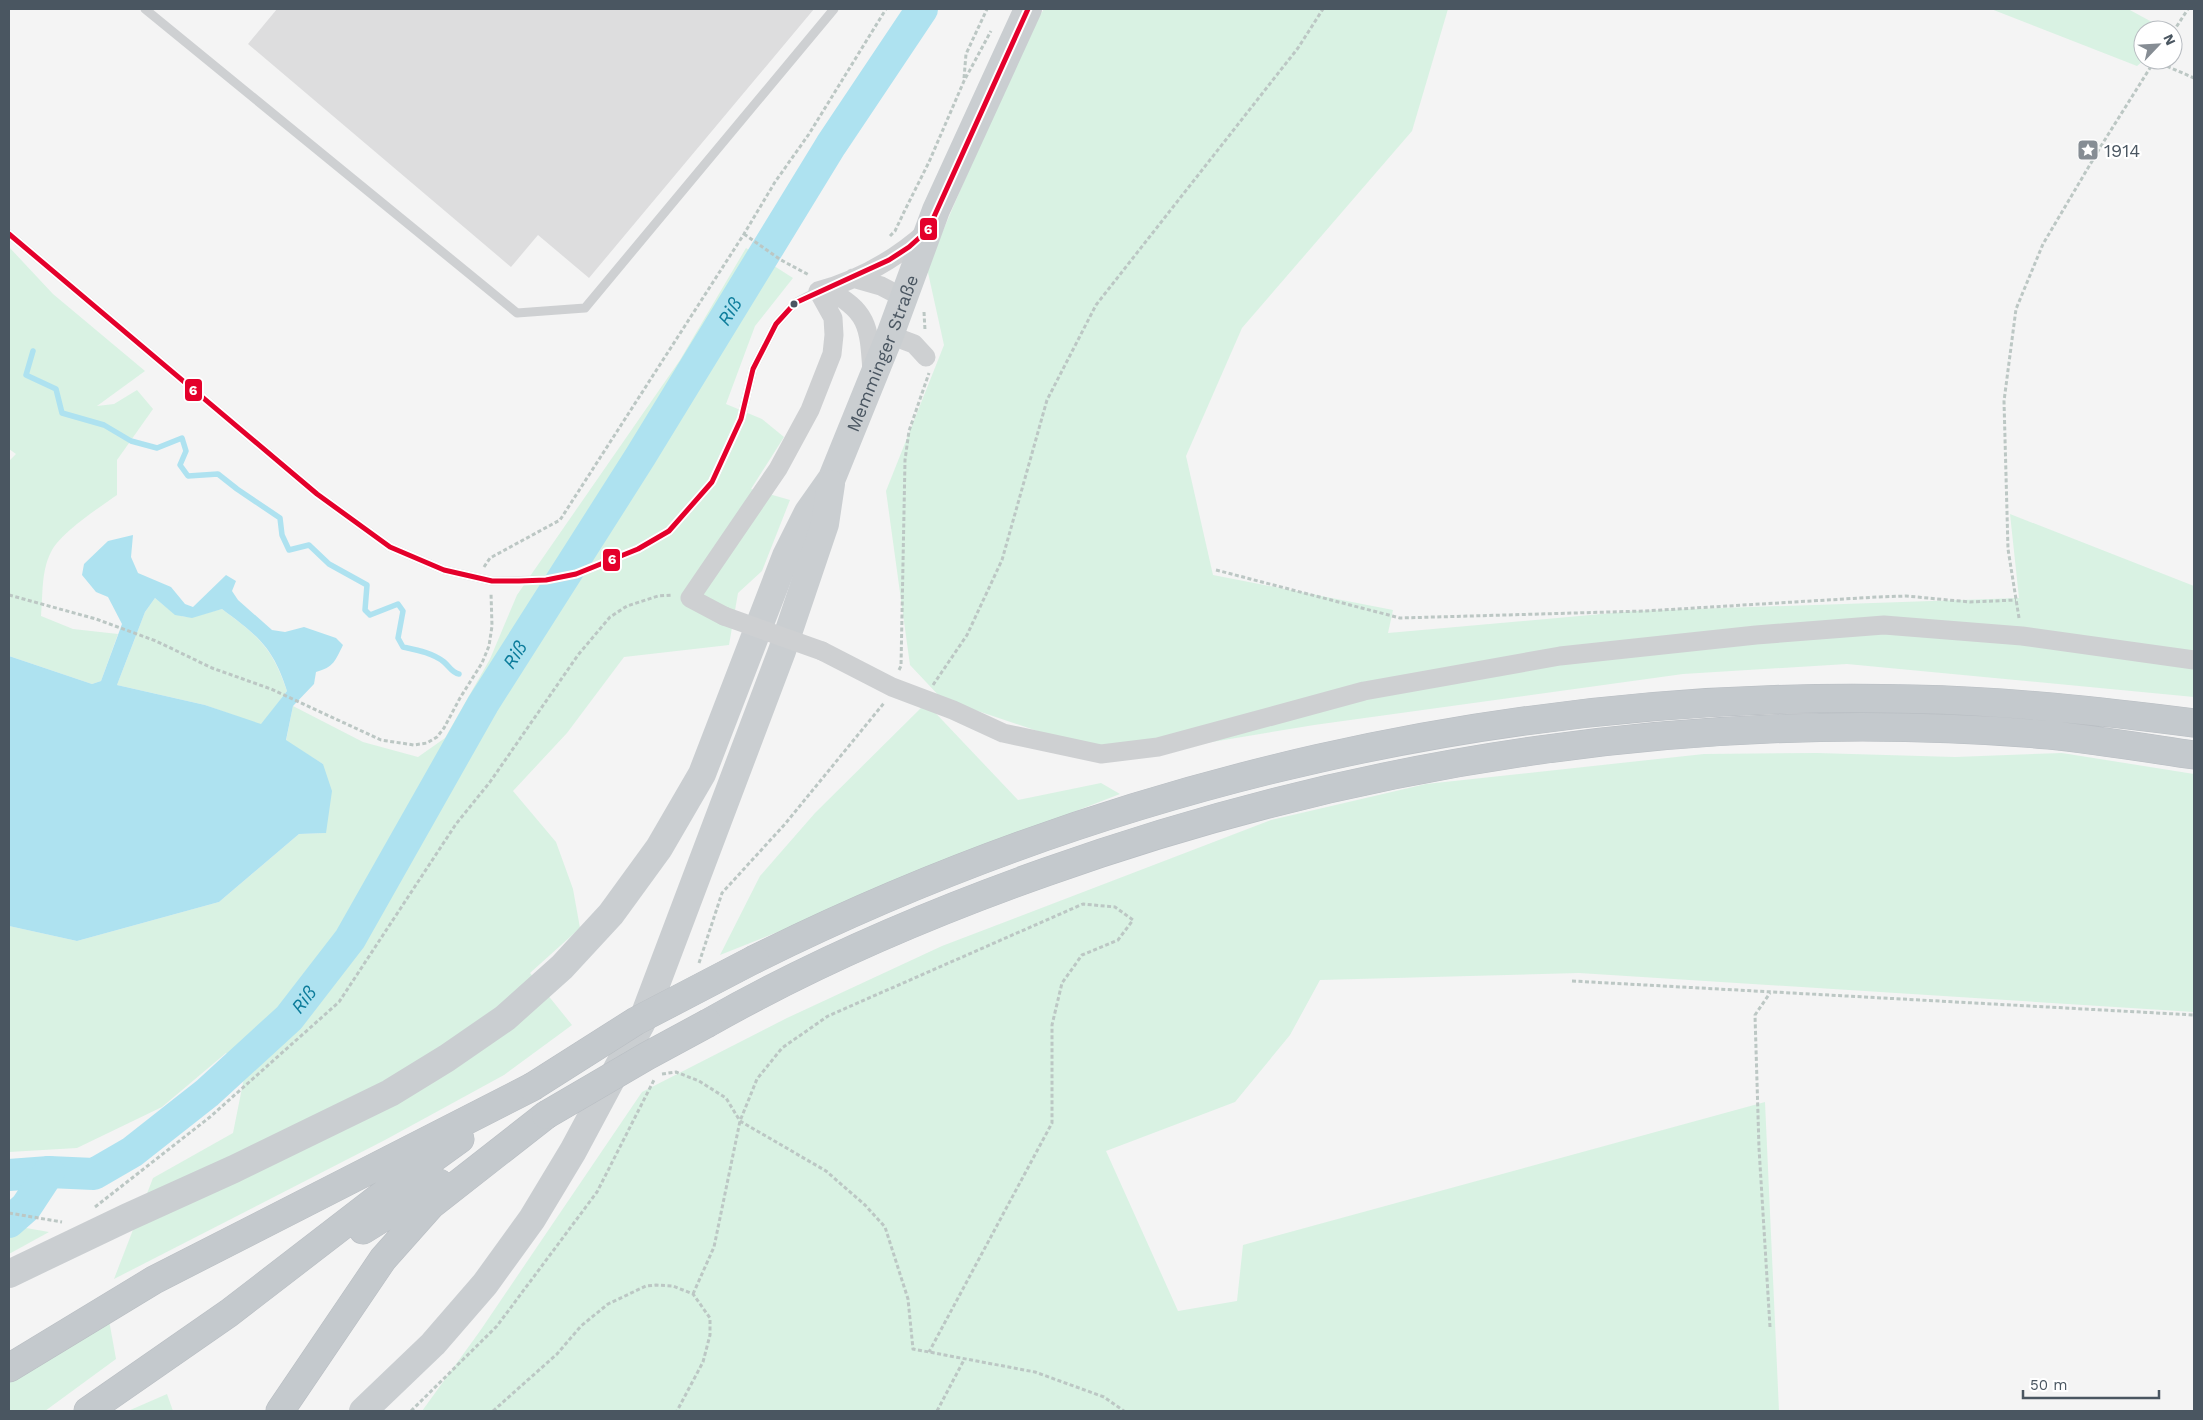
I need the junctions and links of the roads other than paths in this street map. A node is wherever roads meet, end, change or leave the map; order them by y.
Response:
1 (146, 9) edge
2 (834, 9) edge
3 (1028, 9) edge
4 (928, 230) junction
5 (9, 234) edge
6 (853, 278) junction
7 (822, 290) junction
8 (904, 298) junction
9 (890, 335) junction
10 (926, 357) road end
11 (873, 378) junction
12 (832, 478) junction
13 (2194, 660) edge
14 (2194, 723) edge
15 (2194, 755) edge
16 (532, 1086) junction
17 (546, 1116) junction
18 (9, 1274) edge
19 (229, 1313) junction
20 (9, 1368) edge
21 (88, 1411) edge
22 (280, 1411) edge
23 (363, 1411) edge

1 - 2 lane
3 - 4 main road, Memminger Straße
4 - 6 street
4 - 8 main road, Memminger Straße
5 - 7 lane
6 - 7 street
6 - 8 street
7 - 11 street
7 - 13 street, bridge
8 - 9 main road, Memminger Straße
9 - 10 street
9 - 11 main road, Memminger Straße
11 - 12 main road, Memminger Straße
12 - 18 main road
12 - 23 main road
14 - 16 highway, bridge
15 - 17 highway, bridge
16 - 19 highway
16 - 20 highway
17 - 19 highway
17 - 22 highway
19 - 21 highway

